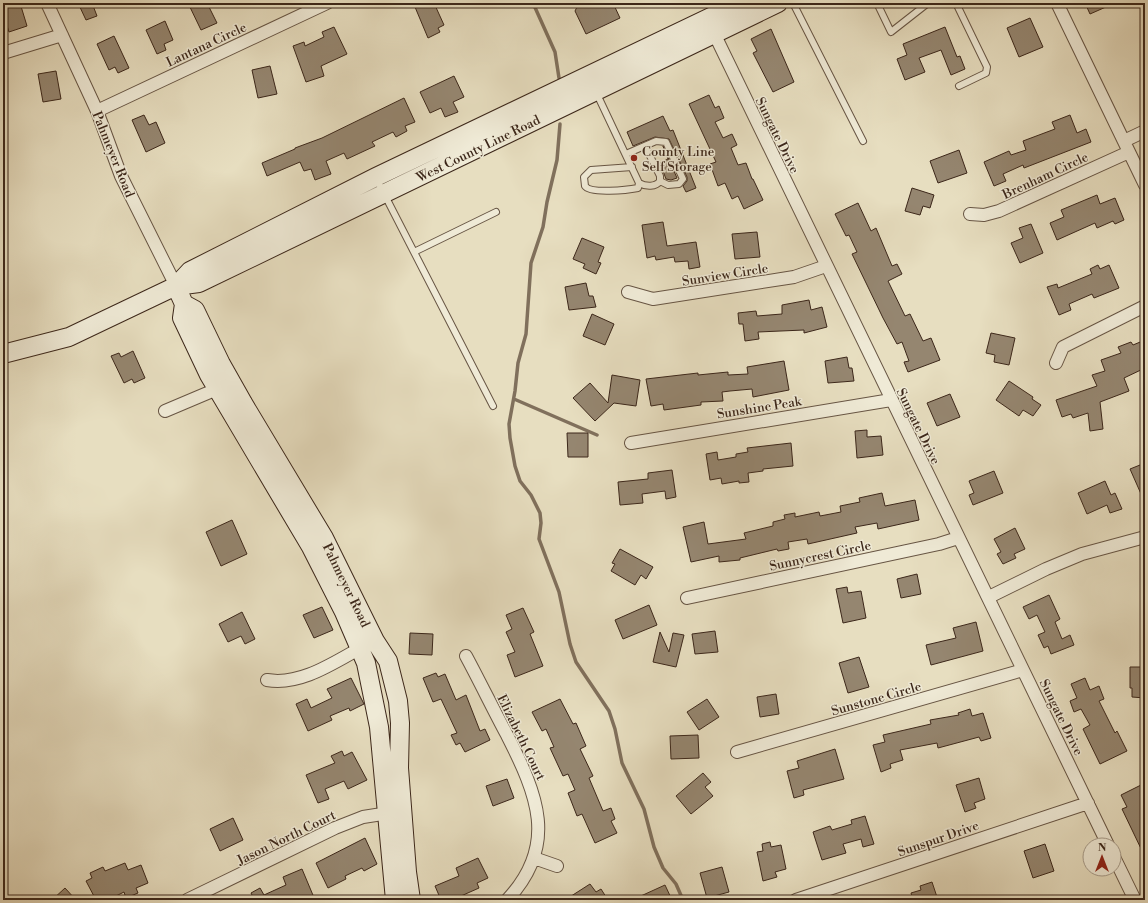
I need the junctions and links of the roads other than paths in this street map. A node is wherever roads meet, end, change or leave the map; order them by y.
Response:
1 (47, 3) edge
2 (327, 3) edge
3 (740, 3) edge
4 (778, 3) edge
5 (793, 3) edge
6 (877, 3) edge
7 (928, 3) edge
8 (956, 3) edge
9 (1057, 3) edge
10 (711, 26) junction
11 (62, 35) junction
12 (3, 53) edge
13 (592, 84) junction
14 (959, 86) dead end
15 (97, 111) junction
16 (1145, 131) edge
17 (863, 141) dead end
18 (645, 146) junction
19 (1126, 146) junction
20 (626, 154) junction
21 (632, 167) junction
22 (376, 177) junction
23 (660, 181) junction
24 (639, 183) junction
25 (1145, 185) edge
26 (385, 193) junction
27 (496, 212) dead end
28 (970, 214) dead end
29 (414, 252) junction
30 (826, 266) junction
31 (176, 286) junction
32 (628, 292) dead end
33 (184, 304) junction
34 (1145, 306) edge
35 (3, 354) edge
36 (1056, 363) dead end
37 (217, 389) junction
38 (891, 400) junction
39 (493, 406) dead end
40 (165, 411) dead end
41 (631, 443) dead end
42 (1145, 537) edge
43 (958, 538) junction
44 (989, 597) junction
45 (687, 598) dead end
46 (367, 645) junction
47 (466, 656) dead end
48 (1023, 670) junction
49 (267, 680) dead end
50 (737, 752) dead end
51 (1088, 803) junction
52 (394, 812) junction
53 (1104, 837) edge
54 (534, 858) junction
55 (557, 866) dead end
56 (1122, 874) edge
57 (187, 900) edge
58 (395, 900) edge
59 (412, 900) edge
60 (507, 900) edge
61 (796, 900) edge
62 (1134, 900) edge

1 - 11 street, Pahmeyer Road
2 - 15 street, Lantana Circle
3 - 10 main road, West County Line Road
4 - 10 main road, West County Line Road
5 - 17 lane
6 - 7 lane
8 - 14 lane
9 - 19 street
10 - 13 main road, West County Line Road
10 - 30 street, Sungate Drive
11 - 12 street
11 - 15 street, Pahmeyer Road
13 - 20 lane
13 - 22 main road, West County Line Road
13 - 26 main road, West County Line Road
15 - 31 street, Pahmeyer Road
16 - 19 street, Brenham Circle
18 - 20 lane
18 - 23 lane
18 - 23 lane
19 - 25 street
19 - 28 street, Brenham Circle
20 - 21 lane
21 - 24 lane
21 - 24 lane
22 - 26 lane
22 - 31 main road, West County Line Road
23 - 24 lane
26 - 29 lane
26 - 31 main road, West County Line Road
27 - 29 lane
29 - 39 lane
30 - 32 street, Sunview Circle
30 - 38 street, Sungate Drive
31 - 33 main road, Pahmeyer Road
31 - 35 main road, West County Line Road
33 - 37 main road, Pahmeyer Road
33 - 46 main road, Pahmeyer Road
34 - 36 street
37 - 40 street
37 - 46 main road, Pahmeyer Road
38 - 41 street, Sunshine Peak
38 - 43 street, Sungate Drive
42 - 44 street
43 - 44 street, Sungate Drive
43 - 45 street, Sunnycrest Circle
44 - 48 street, Sungate Drive
46 - 49 street
46 - 52 main road, Pahmeyer Road
47 - 54 street, Elizabeth Court
48 - 50 street, Sunstone Circle
48 - 51 street, Sungate Drive
51 - 53 street, Sungate Drive
51 - 61 street, Sunspur Drive
52 - 57 street, Jason North Court
52 - 58 main road, Pahmeyer Road
52 - 59 main road, Pahmeyer Road
54 - 55 street
54 - 60 street, Elizabeth Court
56 - 62 street

